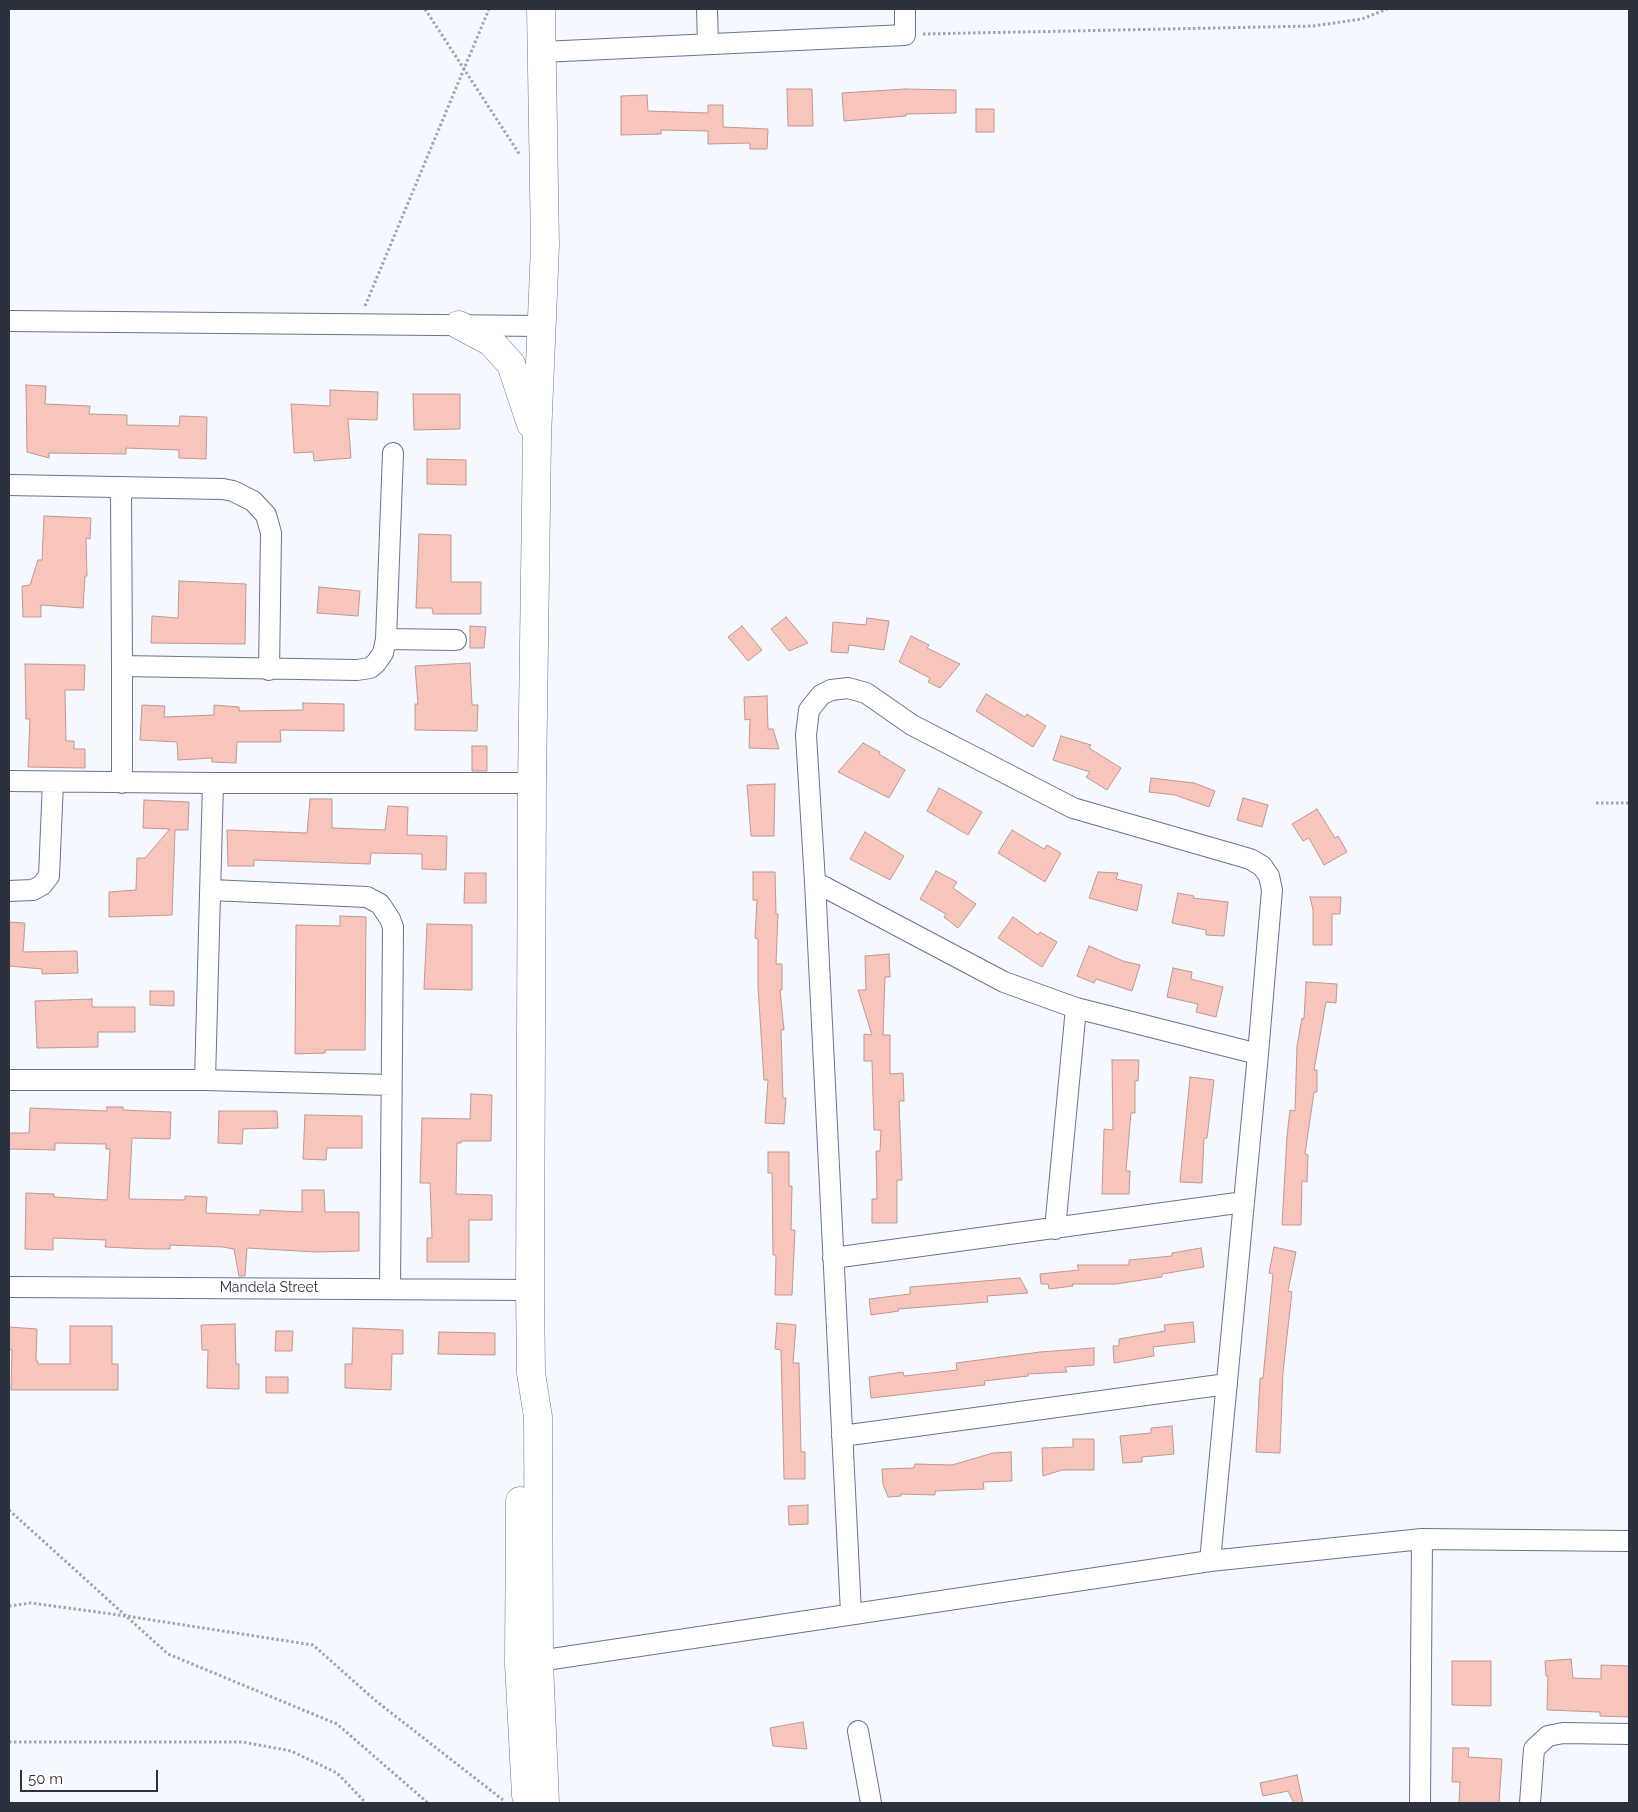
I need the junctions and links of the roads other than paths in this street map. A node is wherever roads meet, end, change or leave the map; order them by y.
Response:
1 (541, 9) edge
2 (707, 9) edge
3 (905, 9) edge
4 (708, 42) junction
5 (542, 52) junction
6 (9, 321) edge
7 (459, 325) junction
8 (542, 326) junction
9 (537, 436) junction
10 (393, 453) dead end
11 (9, 485) edge
12 (121, 488) junction
13 (386, 639) junction
14 (456, 640) dead end
15 (122, 666) junction
16 (269, 670) junction
17 (9, 781) edge
18 (53, 782) junction
19 (122, 783) junction
20 (532, 783) junction
21 (213, 784) junction
22 (816, 882) junction
23 (211, 890) junction
24 (9, 891) edge
25 (1076, 1008) junction
26 (1258, 1054) junction
27 (9, 1080) edge
28 (205, 1080) junction
29 (391, 1085) junction
30 (1244, 1202) junction
31 (1054, 1229) junction
32 (833, 1258) junction
33 (9, 1287) edge
34 (390, 1288) junction
35 (530, 1290) junction
36 (1227, 1384) junction
37 (842, 1436) junction
38 (1422, 1539) junction
39 (1629, 1541) edge
40 (1210, 1561) junction
41 (851, 1613) junction
42 (529, 1663) junction
43 (858, 1731) dead end
44 (1629, 1734) edge
45 (515, 1801) edge
46 (545, 1803) edge
47 (871, 1803) edge
48 (1420, 1803) edge
49 (1530, 1803) edge

1 - 5 main road
2 - 4 street
3 - 4 street
4 - 5 street
5 - 8 main road
6 - 7 street
7 - 8 street
7 - 9 main road
8 - 9 main road
9 - 20 main road
10 - 13 street
11 - 12 street
12 - 15 street
12 - 16 street
13 - 14 street
13 - 16 street
15 - 16 street
15 - 19 street
17 - 18 street
18 - 19 street
18 - 24 street
19 - 21 street
20 - 21 street
20 - 35 main road
21 - 23 street
22 - 25 street
22 - 26 street
22 - 32 street
23 - 28 street
23 - 29 street
25 - 26 street
25 - 31 street
26 - 30 street
27 - 28 street
28 - 29 street
29 - 34 street
30 - 31 street
30 - 36 street
31 - 32 street
32 - 37 street
33 - 34 street, Mandela Street
34 - 35 street, Mandela Street
35 - 42 main road
36 - 37 street
36 - 40 street
37 - 41 street
38 - 39 street
38 - 40 street
38 - 48 street
40 - 41 street
41 - 42 street
42 - 45 main road
42 - 46 main road
43 - 47 street
44 - 49 street

